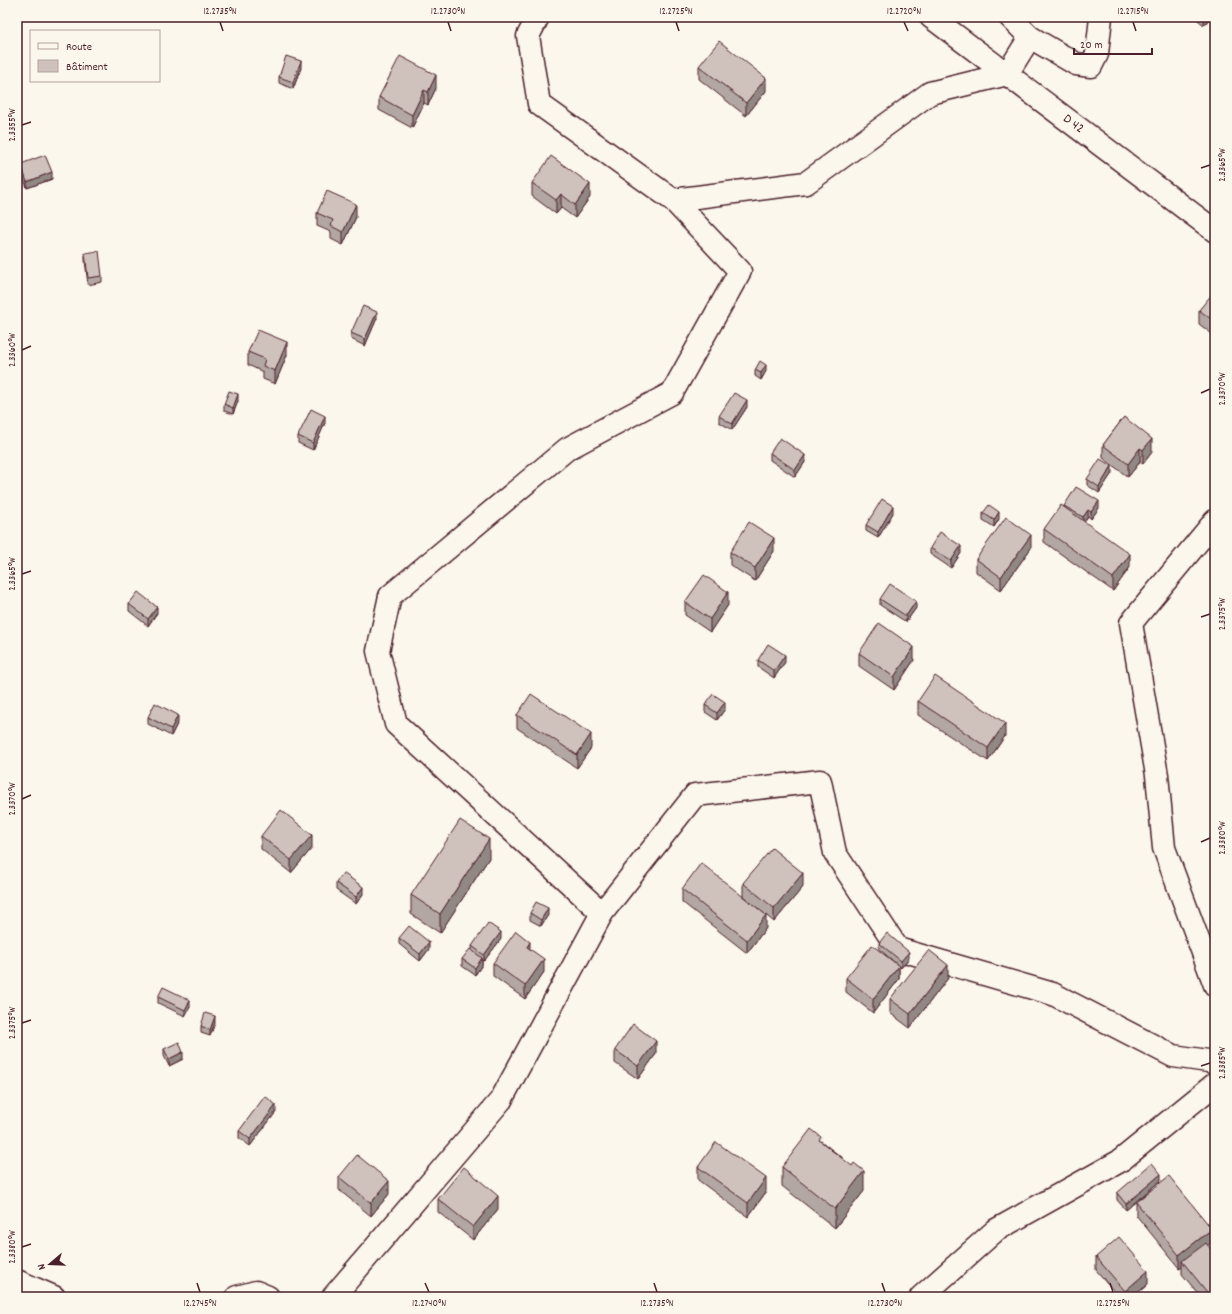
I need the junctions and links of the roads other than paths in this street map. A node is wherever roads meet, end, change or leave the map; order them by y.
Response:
1 (538, 17) edge
2 (931, 17) edge
3 (1010, 17) edge
4 (1101, 17) edge
5 (1030, 37) junction
6 (1007, 74) junction
7 (673, 200) junction
8 (1215, 231) edge
9 (1215, 521) edge
10 (602, 913) junction
11 (1215, 985) edge
12 (1215, 1062) edge
13 (1215, 1084) edge
14 (17, 1281) edge
15 (54, 1297) edge
16 (237, 1297) edge
17 (268, 1297) edge
18 (333, 1297) edge
19 (921, 1297) edge

1 - 7 street
2 - 6 street, D 42 / D 42
3 - 5 street
4 - 5 street
5 - 6 street
6 - 7 street
6 - 8 street, D 42 / D 42
7 - 10 street
9 - 11 street
10 - 12 street
10 - 18 street
13 - 19 street
14 - 15 street
16 - 17 street

